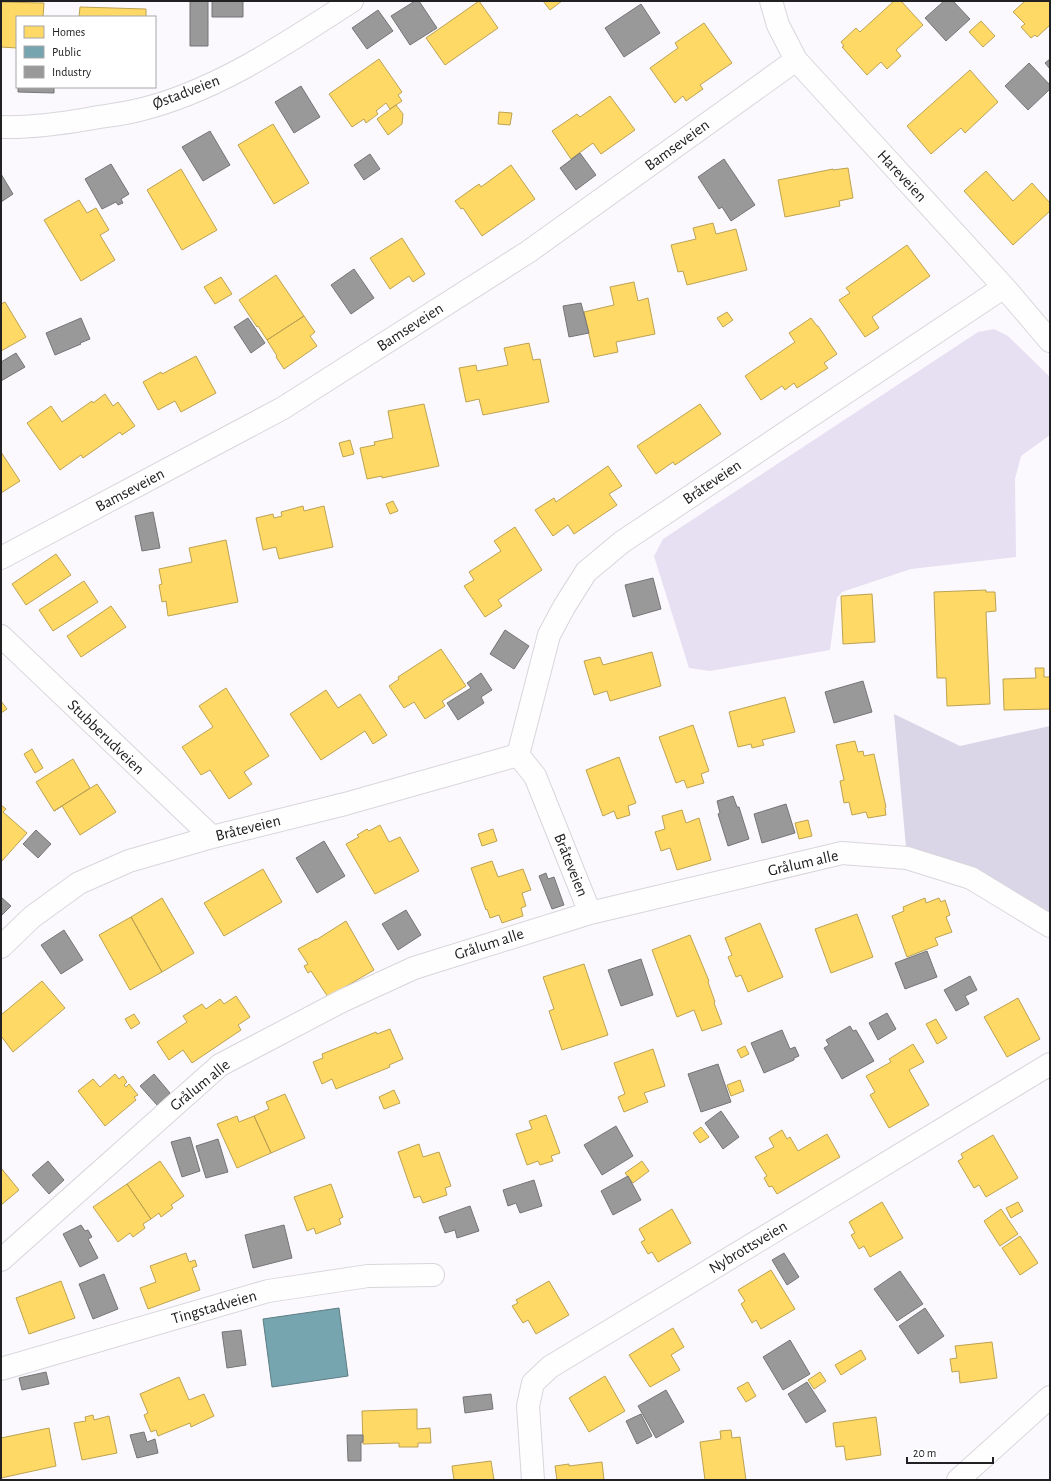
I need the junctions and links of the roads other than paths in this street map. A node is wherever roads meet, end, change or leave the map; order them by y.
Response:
1 (352, 1) edge
2 (771, 1) edge
3 (796, 60) junction
4 (1, 127) edge
5 (1004, 287) junction
6 (1050, 341) edge
7 (1, 558) edge
8 (1, 636) edge
9 (518, 755) junction
10 (212, 837) junction
11 (590, 913) junction
12 (1050, 926) edge
13 (1, 948) edge
14 (1050, 1064) edge
15 (1, 1260) edge
16 (433, 1275) dead end
17 (1, 1369) edge
18 (1050, 1397) edge
19 (533, 1480) edge
20 (958, 1480) edge

1 - 4 street, Østadveien
2 - 3 street, Hareveien
3 - 5 street, Hareveien
3 - 7 street, Bamseveien
5 - 6 street, Hareveien
5 - 9 street, Bråteveien
8 - 10 street, Stubberudveien
9 - 10 street, Bråteveien
9 - 11 street, Bråteveien
10 - 13 street, Bråteveien
11 - 12 street, Grålum alle
11 - 15 street, Grålum alle
14 - 19 street, Nybrottsveien
16 - 17 street, Tingstadveien
18 - 20 street

